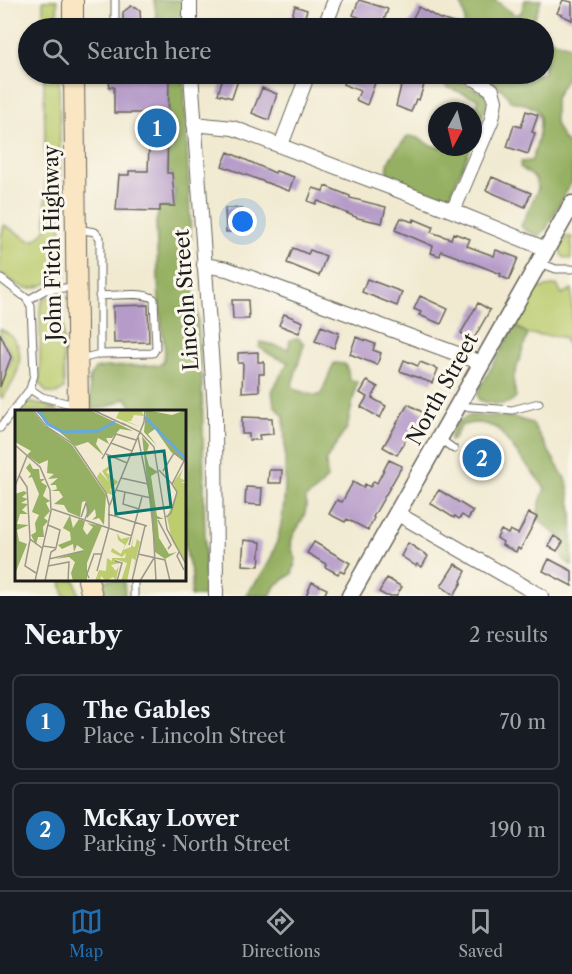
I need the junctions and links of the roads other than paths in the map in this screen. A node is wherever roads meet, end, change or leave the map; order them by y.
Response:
1 (73, 0) edge
2 (115, 0) edge
3 (190, 0) edge
4 (335, 0) edge
5 (73, 18) edge
6 (115, 18) edge
7 (190, 18) edge
8 (329, 18) edge
9 (74, 84) edge
10 (192, 84) edge
11 (304, 84) edge
12 (483, 84) edge
13 (194, 124) junction
14 (281, 146) junction
15 (572, 204) edge
16 (453, 212) junction
17 (567, 223) edge
18 (76, 229) junction
19 (542, 256) junction
20 (204, 265) junction
21 (572, 269) edge
22 (0, 278) edge
23 (76, 287) junction
24 (99, 296) junction
25 (28, 300) junction
26 (100, 354) junction
27 (77, 360) junction
28 (482, 363) junction
29 (30, 389) junction
30 (540, 403) dead end
31 (458, 406) junction
32 (78, 409) edge
33 (0, 428) edge
34 (398, 514) junction
35 (88, 581) edge
36 (92, 596) edge
37 (216, 596) edge
38 (350, 596) edge
39 (541, 596) edge

1 - 5 main road
2 - 6 lane
3 - 7 street
4 - 8 street
9 - 18 main road, John Fitch Highway
10 - 13 street, Lincoln Street
11 - 14 street
12 - 16 street
13 - 14 street
13 - 20 street, Lincoln Street
14 - 16 street
15 - 17 street, North Street
16 - 19 street
17 - 19 street, North Street
18 - 23 main road, John Fitch Highway
18 - 24 lane
19 - 21 lane
19 - 28 street, North Street
20 - 28 street
20 - 37 street, Lincoln Street
22 - 25 lane
23 - 25 lane
23 - 27 main road, John Fitch Highway
24 - 26 lane
24 - 26 lane
25 - 29 lane
26 - 27 lane
27 - 32 main road, John Fitch Highway
28 - 31 street, North Street
29 - 32 lane
29 - 33 lane
30 - 31 lane
31 - 34 street, North Street
34 - 38 street, North Street
34 - 39 street
35 - 36 main road

